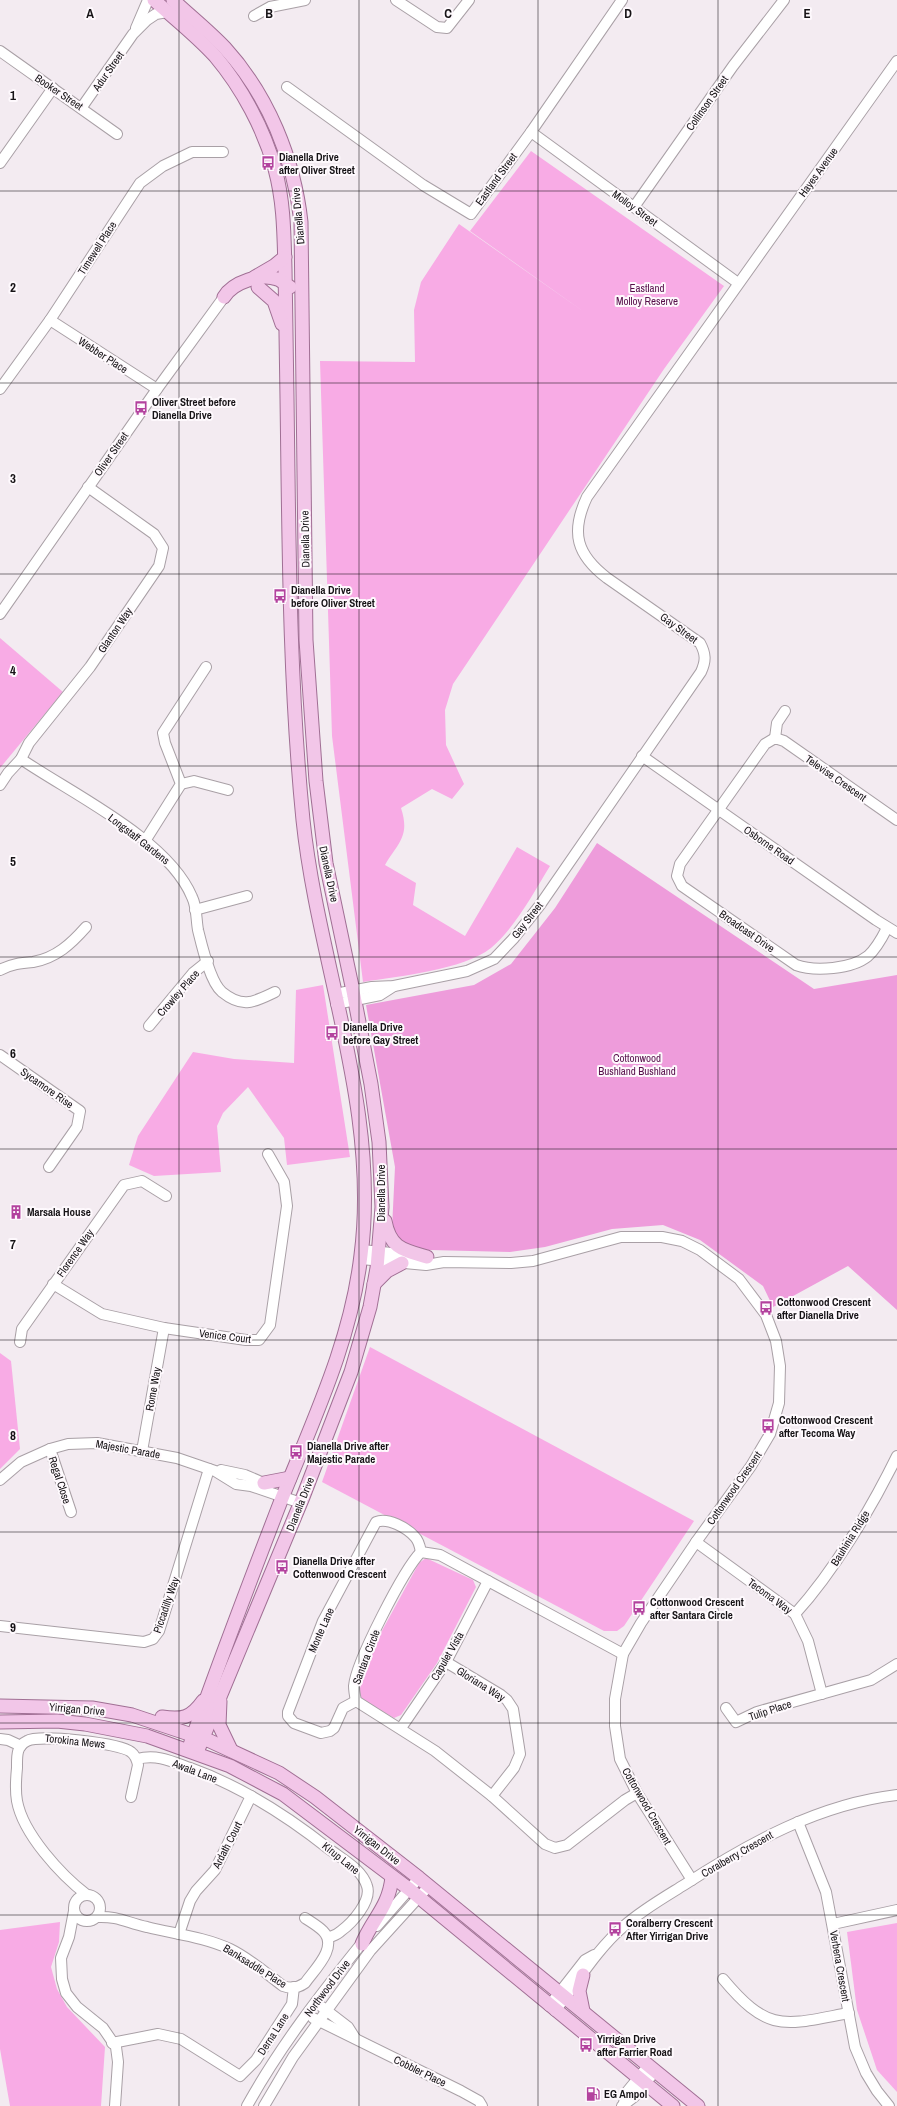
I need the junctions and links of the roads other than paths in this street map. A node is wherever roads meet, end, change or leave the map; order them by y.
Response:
1 (148, 0) edge
2 (154, 0) edge
3 (173, 0) edge
4 (305, 0) edge
5 (396, 0) edge
6 (469, 0) edge
7 (622, 0) edge
8 (784, 0) edge
9 (167, 12) junction
10 (254, 16) dead end
11 (133, 34) junction
12 (0, 51) edge
13 (897, 61) edge
14 (287, 87) dead end
15 (53, 88) junction
16 (82, 107) junction
17 (531, 132) junction
18 (117, 134) dead end
19 (223, 152) dead end
20 (0, 163) edge
21 (634, 207) junction
22 (301, 255) junction
23 (285, 257) junction
24 (255, 283) junction
25 (738, 283) junction
26 (285, 284) junction
27 (224, 296) joint
28 (302, 316) junction
29 (50, 320) junction
30 (286, 338) junction
31 (0, 389) edge
32 (157, 389) junction
33 (88, 487) junction
34 (0, 614) edge
35 (206, 667) dead end
36 (785, 711) dead end
37 (775, 738) junction
38 (642, 756) junction
39 (21, 759) junction
40 (181, 784) junction
41 (0, 785) edge
42 (228, 790) dead end
43 (718, 810) junction
44 (897, 820) edge
45 (145, 841) junction
46 (247, 896) dead end
47 (195, 910) junction
48 (86, 927) dead end
49 (887, 928) junction
50 (897, 933) edge
51 (208, 961) junction
52 (0, 970) edge
53 (275, 992) dead end
54 (354, 996) junction
55 (335, 999) junction
56 (149, 1026) dead end
57 (0, 1055) edge
58 (268, 1154) dead end
59 (50, 1166) dead end
60 (166, 1196) dead end
61 (382, 1207) junction
62 (362, 1255) junction
63 (378, 1256) junction
64 (427, 1257) junction
65 (444, 1262) junction
66 (402, 1263) junction
67 (53, 1284) junction
68 (374, 1284) junction
69 (164, 1328) junction
70 (20, 1342) dead end
71 (50, 1448) junction
72 (142, 1451) junction
73 (897, 1456) edge
74 (212, 1470) junction
75 (290, 1478) junction
76 (0, 1480) edge
77 (264, 1484) junction
78 (284, 1494) junction
79 (302, 1500) junction
80 (71, 1512) dead end
81 (696, 1542) junction
82 (421, 1552) junction
83 (488, 1581) junction
84 (795, 1614) junction
85 (0, 1626) edge
86 (623, 1654) junction
87 (446, 1662) junction
88 (897, 1664) edge
89 (822, 1694) junction
90 (214, 1695) junction
91 (356, 1701) junction
92 (0, 1706) edge
93 (92, 1708) junction
94 (726, 1708) dead end
95 (0, 1722) edge
96 (402, 1728) junction
97 (198, 1736) junction
98 (0, 1739) edge
99 (21, 1746) junction
100 (232, 1750) junction
101 (192, 1751) junction
102 (137, 1760) junction
103 (637, 1793) junction
104 (897, 1795) edge
105 (251, 1796) junction
106 (492, 1796) junction
107 (131, 1797) dead end
108 (798, 1822) junction
109 (64, 1875) junction
110 (392, 1877) junction
111 (692, 1880) junction
112 (424, 1882) junction
113 (414, 1893) junction
114 (87, 1895) junction
115 (99, 1904) junction
116 (74, 1907) junction
117 (897, 1910) edge
118 (97, 1917) junction
119 (305, 1918) dead end
120 (124, 1919) junction
121 (84, 1921) junction
122 (833, 1924) junction
123 (179, 1934) junction
124 (69, 1937) junction
125 (328, 1938) junction
126 (362, 1944) junction
127 (599, 1952) junction
128 (583, 1975) junction
129 (723, 1979) dead end
130 (294, 1987) junction
131 (563, 1994) junction
132 (315, 2002) junction
133 (552, 2008) junction
134 (327, 2011) junction
135 (583, 2011) junction
136 (307, 2013) junction
137 (849, 2013) junction
138 (318, 2022) junction
139 (355, 2038) junction
140 (112, 2043) junction
141 (652, 2068) junction
142 (642, 2081) junction
143 (623, 2105) edge
144 (115, 2106) edge
145 (247, 2106) edge
146 (264, 2106) edge
147 (482, 2106) edge
148 (673, 2106) edge
149 (698, 2106) edge
150 (889, 2106) edge

1 - 11 street, Adur Street
2 - 9 main road, Dianella Drive
3 - 22 main road, Dianella Drive
4 - 10 street
5 - 6 street
7 - 17 street, Eastland Street
8 - 21 street, Collinson Street
9 - 11 street, Adur Street
9 - 23 main road, Dianella Drive
11 - 16 street, Adur Street
12 - 15 street, Booker Street
13 - 25 street, Hayes Avenue
14 - 17 street, Eastland Street
15 - 16 street, Booker Street
15 - 20 street
16 - 18 street, Booker Street
17 - 21 street, Molloy Street
19 - 29 street, Timewell Place
21 - 25 street, Molloy Street
22 - 26 main road
22 - 28 main road, Dianella Drive
23 - 24 main road
23 - 26 main road, Dianella Drive
24 - 26 main road
24 - 27 main road
24 - 30 main road
25 - 38 street, Gay Street
26 - 28 main road
26 - 30 main road, Dianella Drive
27 - 32 street, Oliver Street
28 - 54 main road, Dianella Drive
29 - 31 street, Timewell Place
29 - 32 street, Webber Place
30 - 55 main road, Dianella Drive
32 - 33 street, Oliver Street
33 - 34 street, Oliver Street
33 - 39 street, Glanton Way
35 - 40 street
36 - 37 street
37 - 43 street
37 - 44 street, Televise Crescent
38 - 43 street, Osborne Road
38 - 54 street, Gay Street
39 - 41 street, Glanton Way
39 - 45 street, Longstaff Gardens
40 - 42 street
40 - 45 street
43 - 49 street, Osborne Road
43 - 49 street, Broadcast Drive
45 - 47 street, Longstaff Gardens
46 - 47 street
47 - 51 street, Longstaff Gardens
48 - 52 street
49 - 50 street, Osborne Road
51 - 53 street, Longstaff Gardens
51 - 56 street, Crowley Place
54 - 55 street, Gay Street
54 - 61 main road, Dianella Drive
55 - 62 main road, Dianella Drive
57 - 59 street, Sycamore Rise
58 - 69 street, Venice Court
60 - 67 street, Florence Way
61 - 63 main road, Dianella Drive
61 - 64 main road
62 - 63 street, Cottonwood Crescent
62 - 75 main road, Dianella Drive
63 - 64 street, Cottonwood Crescent
63 - 66 street, Cottonwood Crescent
63 - 68 main road, Dianella Drive
64 - 65 street, Cottonwood Crescent
65 - 66 street, Cottonwood Crescent
65 - 81 street, Cottonwood Crescent
66 - 68 main road
67 - 69 street, Venice Court
67 - 70 street, Florence Way
68 - 79 main road, Dianella Drive
69 - 72 street, Rome Way
71 - 72 street, Majestic Parade
71 - 76 street, Majestic Parade
71 - 80 street, Regal Close
72 - 74 street, Majestic Parade
73 - 84 street, Bauhinia Ridge
74 - 77 street, Majestic Parade
74 - 78 street, Majestic Parade
74 - 85 street, Piccadilly Way
75 - 77 main road
75 - 78 main road, Dianella Drive
77 - 78 street, Majestic Parade
78 - 79 street, Majestic Parade
78 - 90 main road, Dianella Drive
79 - 90 main road, Dianella Drive
81 - 84 street, Tecoma Way
81 - 86 street, Cottonwood Crescent
82 - 83 street
82 - 91 street, Santara Circle
82 - 91 street, Monte Lane
83 - 86 street
83 - 87 street, Capulet Vista
84 - 89 street, Tecoma Way
86 - 103 street, Cottonwood Crescent
87 - 96 street, Capulet Vista
87 - 106 street, Gloriana Way
88 - 89 street
89 - 94 street, Tulip Place
90 - 93 main road
90 - 97 main road, Dianella Drive
90 - 100 main road
91 - 96 street, Santara Circle
92 - 93 main road, Yirrigan Drive
93 - 97 main road, Yirrigan Drive
95 - 101 main road, Yirrigan Drive
96 - 106 street, Santara Circle
97 - 100 main road, Yirrigan Drive
97 - 101 main road, Dianella Drive
98 - 99 street
99 - 102 street, Torokina Mews
99 - 109 street
100 - 112 main road, Yirrigan Drive
101 - 110 main road, Yirrigan Drive
102 - 105 street, Awala Lane
102 - 107 street
103 - 106 street, Santara Circle
103 - 111 street, Cottonwood Crescent
104 - 108 street, Coralberry Crescent
105 - 123 street, Ardath Court
105 - 125 street, Kirup Lane
108 - 111 street, Coralberry Crescent
108 - 122 street, Verbena Crescent
109 - 114 street
109 - 116 street
110 - 113 main road, Yirrigan Drive
110 - 126 main road
111 - 127 street, Coralberry Crescent
112 - 113 street, Northwood Drive
112 - 131 main road, Yirrigan Drive
113 - 126 street, Northwood Drive
113 - 133 main road, Yirrigan Drive
113 - 134 street, Northwood Drive
114 - 115 street
114 - 116 street
115 - 118 street
115 - 120 street, Banksaddle Place
116 - 121 street
116 - 124 street
117 - 122 street
118 - 120 street, Banksaddle Place
118 - 121 street
119 - 125 street
120 - 123 street, Banksaddle Place
121 - 124 street
122 - 137 street, Verbena Crescent
123 - 130 street, Banksaddle Place
124 - 140 street
125 - 130 street, Banksaddle Place
126 - 132 street, Northwood Drive
127 - 128 street, Coralberry Crescent
127 - 131 street, Coralberry Crescent
128 - 131 street, Coralberry Crescent
128 - 135 main road
129 - 137 street
130 - 140 street, Derna Lane
131 - 133 street, Coralberry Crescent
131 - 135 main road, Yirrigan Drive
132 - 134 street, Cobbler Place
132 - 136 street, Northwood Drive
133 - 142 main road, Yirrigan Drive
134 - 138 street, Northwood Drive
134 - 139 street, Cobbler Place
135 - 141 main road, Yirrigan Drive
136 - 138 street, Cobbler Place
136 - 145 street, Northwood Drive
137 - 150 street, Verbena Crescent
138 - 139 street, Cobbler Place
138 - 146 street, Northwood Drive
139 - 147 street, Cobbler Place
140 - 144 street
141 - 142 street
141 - 149 main road, Yirrigan Drive
142 - 143 street
142 - 148 main road, Yirrigan Drive

